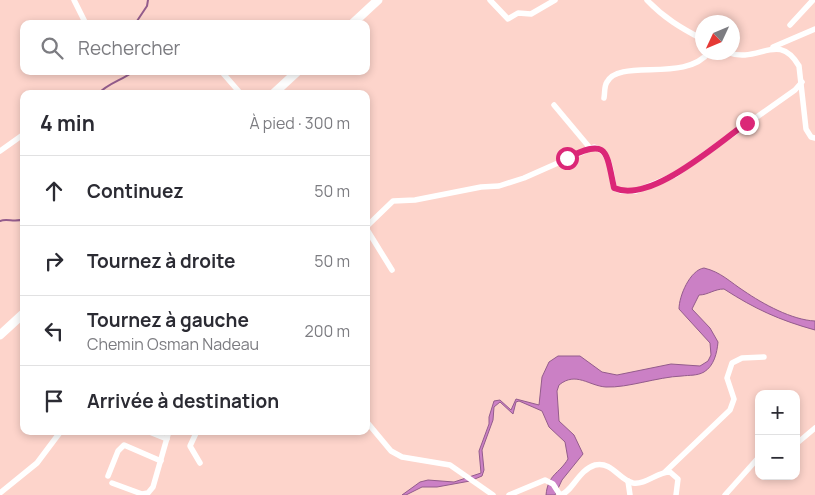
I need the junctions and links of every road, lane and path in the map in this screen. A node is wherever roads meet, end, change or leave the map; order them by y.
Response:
1 (74, 0) edge
2 (378, 0) edge
3 (490, 0) edge
4 (555, 0) edge
5 (647, 0) edge
6 (813, 0) edge
7 (84, 20) edge
8 (356, 20) edge
9 (790, 25) dead end
10 (815, 29) edge
11 (695, 35) edge
12 (773, 47) junction
13 (740, 54) edge
14 (701, 60) edge
15 (225, 75) edge
16 (294, 75) edge
17 (802, 82) junction
18 (238, 90) edge
19 (277, 90) edge
20 (604, 98) dead end
21 (554, 105) dead end
22 (20, 137) edge
23 (815, 138) edge
24 (590, 148) junction
25 (0, 151) edge
26 (370, 224) edge
27 (370, 234) edge
28 (392, 270) dead end
29 (20, 317) edge
30 (0, 335) edge
31 (764, 357) dead end
32 (370, 427) edge
33 (815, 428) edge
34 (58, 435) edge
35 (157, 435) edge
36 (168, 435) edge
37 (195, 435) edge
38 (167, 439) junction
39 (800, 441) edge
40 (161, 461) junction
41 (755, 462) edge
42 (200, 463) dead end
43 (665, 472) junction
44 (108, 476) dead end
45 (628, 481) junction
46 (112, 483) dead end
47 (0, 493) edge
48 (559, 494) edge
49 (493, 495) edge
50 (509, 495) edge
51 (630, 495) edge
52 (676, 495) edge
53 (726, 495) edge

1 - 7 street
2 - 8 main road
3 - 4 street
5 - 11 street
6 - 9 street
10 - 12 street
12 - 13 street
12 - 17 street
14 - 20 street
15 - 18 street
16 - 19 main road
17 - 23 street
17 - 24 street
21 - 24 street
22 - 25 street
24 - 26 street
27 - 28 street
29 - 30 main road
31 - 43 street
32 - 49 street
33 - 39 street
34 - 47 street
35 - 38 street
36 - 38 street
37 - 42 street
38 - 40 street
40 - 44 street
40 - 46 street
41 - 53 street
43 - 45 street
43 - 52 street
45 - 48 street
45 - 51 street
48 - 50 street

